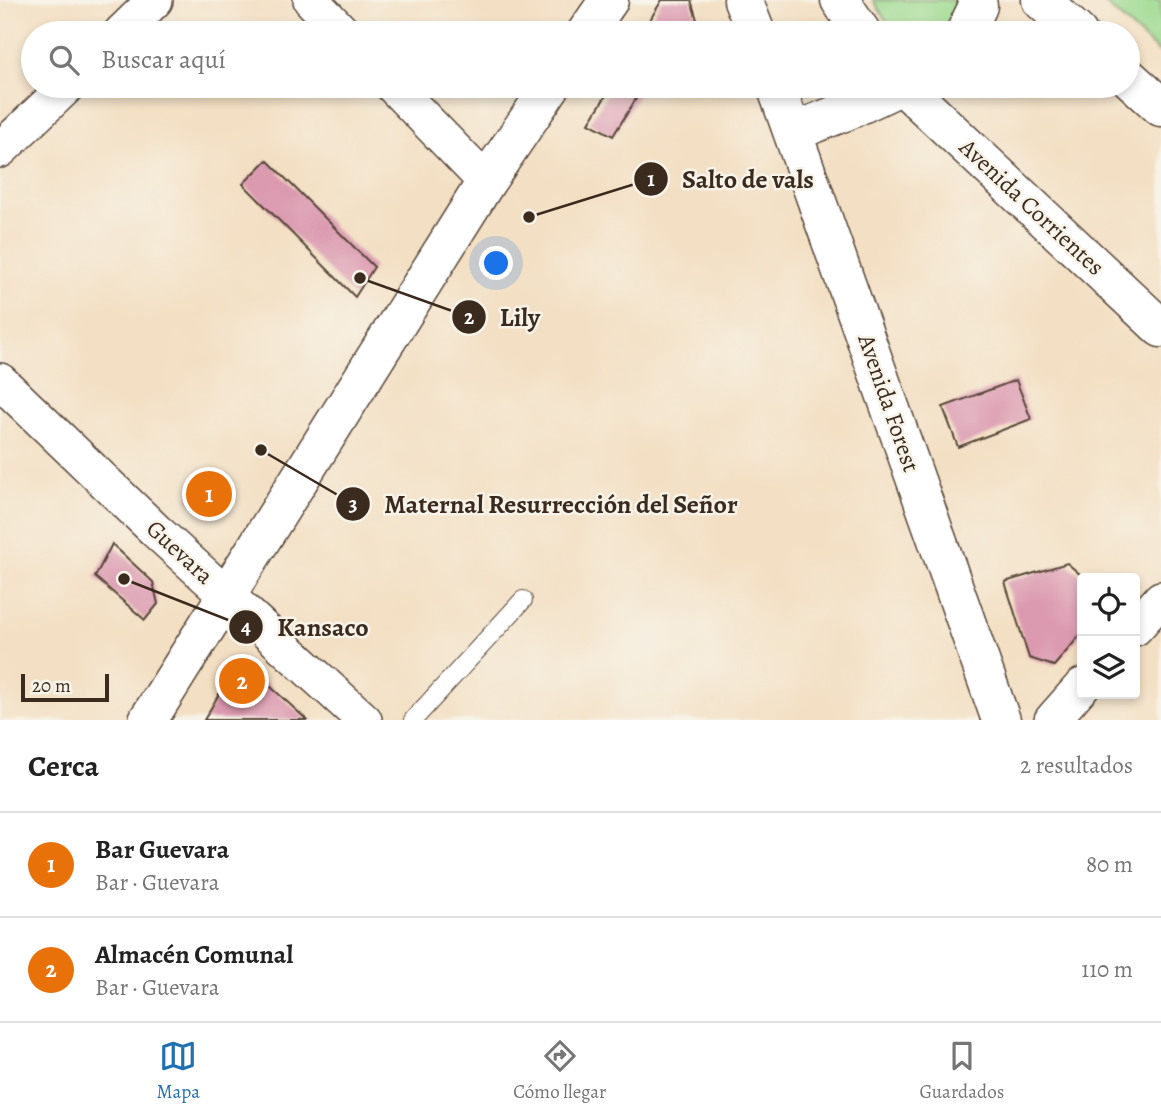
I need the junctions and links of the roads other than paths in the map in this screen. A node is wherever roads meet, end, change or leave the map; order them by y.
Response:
1 (155, 0) edge
2 (311, 0) edge
3 (609, 0) edge
4 (743, 0) edge
5 (840, 0) edge
6 (977, 0) edge
7 (1041, 0) edge
8 (133, 21) edge
9 (331, 21) edge
10 (594, 21) edge
11 (751, 21) edge
12 (854, 21) edge
13 (971, 21) edge
14 (1065, 21) edge
15 (1140, 88) edge
16 (54, 98) edge
17 (405, 98) edge
18 (543, 98) edge
19 (780, 98) edge
20 (874, 98) edge
21 (914, 98) edge
22 (1161, 107) edge
23 (793, 132) junction
24 (0, 150) edge
25 (486, 182) junction
26 (1161, 328) edge
27 (0, 381) edge
28 (227, 596) junction
29 (1161, 598) edge
30 (523, 600) dead end
31 (1140, 622) edge
32 (1077, 692) edge
33 (148, 720) edge
34 (364, 720) edge
35 (413, 720) edge
36 (1001, 720) edge
37 (1052, 720) edge

1 - 8 street
2 - 9 street
3 - 10 main road
4 - 11 main road
5 - 12 main road
6 - 13 main road
7 - 14 main road
15 - 22 main road
16 - 24 street
17 - 25 street
18 - 25 main road
19 - 23 main road, Avenida Forest
20 - 23 main road
21 - 26 main road, Avenida Corrientes
23 - 36 main road, Avenida Forest
25 - 28 main road
27 - 28 street, Guevara
28 - 33 main road
28 - 34 street, Guevara
29 - 31 street
30 - 35 lane
32 - 37 street

